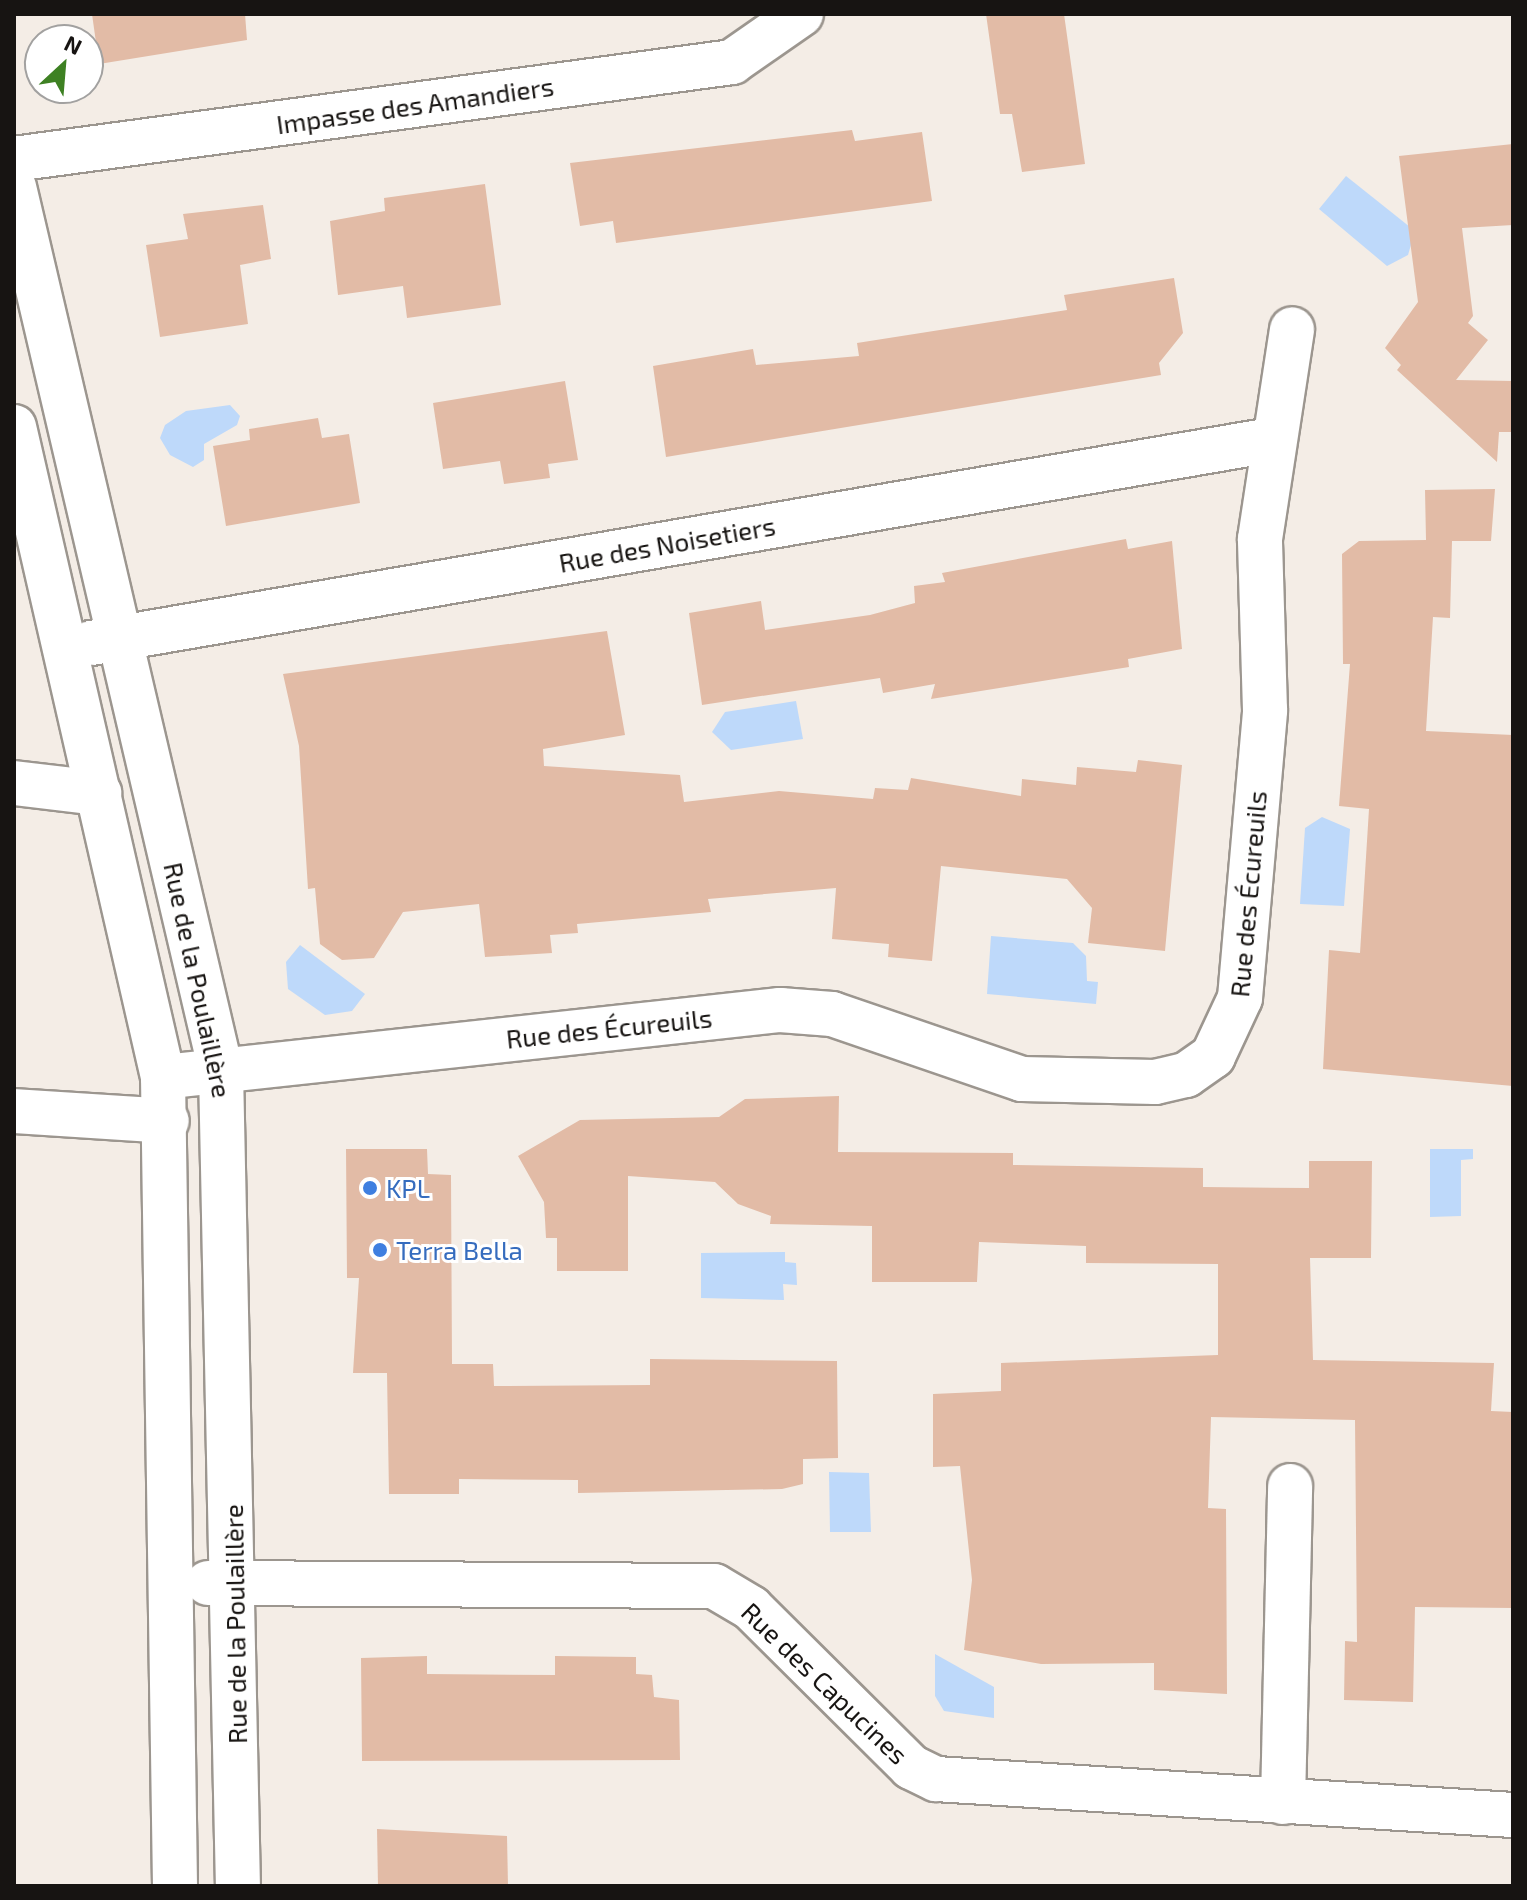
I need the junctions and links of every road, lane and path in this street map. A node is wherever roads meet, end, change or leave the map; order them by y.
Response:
1 (801, 14) edge
2 (14, 159) edge
3 (14, 187) edge
4 (1292, 329) dead end
5 (14, 427) edge
6 (1271, 440) junction
7 (119, 639) junction
8 (63, 648) junction
9 (14, 783) edge
10 (99, 793) junction
11 (221, 1071) junction
12 (163, 1077) junction
13 (14, 1111) edge
14 (167, 1121) junction
15 (1290, 1486) dead end
16 (235, 1583) junction
17 (175, 1584) junction
18 (1283, 1802) junction
19 (1513, 1815) edge
20 (175, 1886) edge
21 (238, 1886) edge

1 - 2 street, Impasse des Amandiers
3 - 7 street, Rue de la Poulaillère
4 - 6 street, Rue des Écureuils
5 - 8 street
6 - 7 street, Rue des Noisetiers
6 - 11 street, Rue des Écureuils
7 - 8 street, Rue des Noisetiers
7 - 11 street, Rue de la Poulaillère
8 - 10 street
9 - 10 street
10 - 12 street
11 - 12 street, Rue des Écureuils
11 - 16 street, Rue de la Poulaillère
12 - 14 street
13 - 14 street
14 - 17 street
15 - 18 street
16 - 17 street, Rue des Capucines
16 - 18 street, Rue des Capucines
16 - 21 street, Rue de la Poulaillère
17 - 20 street
18 - 19 street, Rue des Capucines

